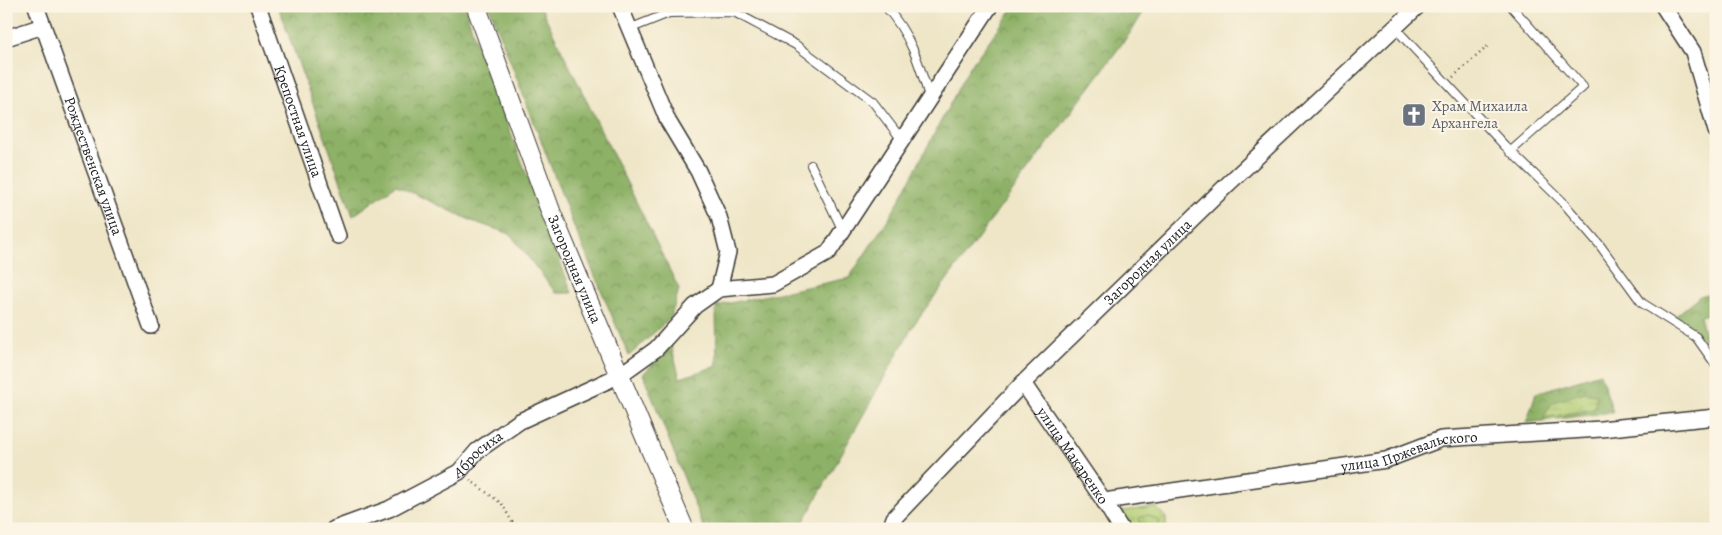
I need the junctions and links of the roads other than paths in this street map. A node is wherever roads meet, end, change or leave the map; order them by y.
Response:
1 (36, 6) edge
2 (258, 6) edge
3 (476, 6) edge
4 (620, 6) edge
5 (885, 6) edge
6 (990, 6) edge
7 (1418, 6) edge
8 (1511, 6) edge
9 (1663, 6) edge
10 (43, 26) junction
11 (1395, 28) junction
12 (630, 29) junction
13 (6, 38) edge
14 (930, 99) junction
15 (1716, 131) edge
16 (902, 140) junction
17 (1510, 152) junction
18 (810, 165) dead end
19 (843, 231) junction
20 (338, 236) dead end
21 (719, 289) junction
22 (151, 326) dead end
23 (1716, 365) edge
24 (620, 375) junction
25 (1023, 383) junction
26 (1716, 417) edge
27 (1104, 500) junction
28 (334, 529) edge
29 (684, 529) edge
30 (890, 529) edge
31 (1121, 529) edge

1 - 10 street, Рождественская улица
2 - 20 street, Крепостная улица
3 - 24 street, Загородная улица
4 - 12 street
5 - 14 lane
6 - 14 street
7 - 11 street, Загородная улица
8 - 17 lane
9 - 15 street
10 - 13 street
10 - 22 street, Рождественская улица
11 - 17 lane
11 - 25 street, Загородная улица
12 - 16 lane
12 - 21 street
14 - 16 street
16 - 19 street
17 - 23 lane
18 - 19 lane
19 - 21 street
21 - 24 street, Абросиха
24 - 28 street, Абросиха
24 - 29 street, Загородная улица
25 - 27 street, улица Макаренко
25 - 30 street, Загородная улица
26 - 27 street, улица Пржевальского
27 - 31 street, улица Макаренко

